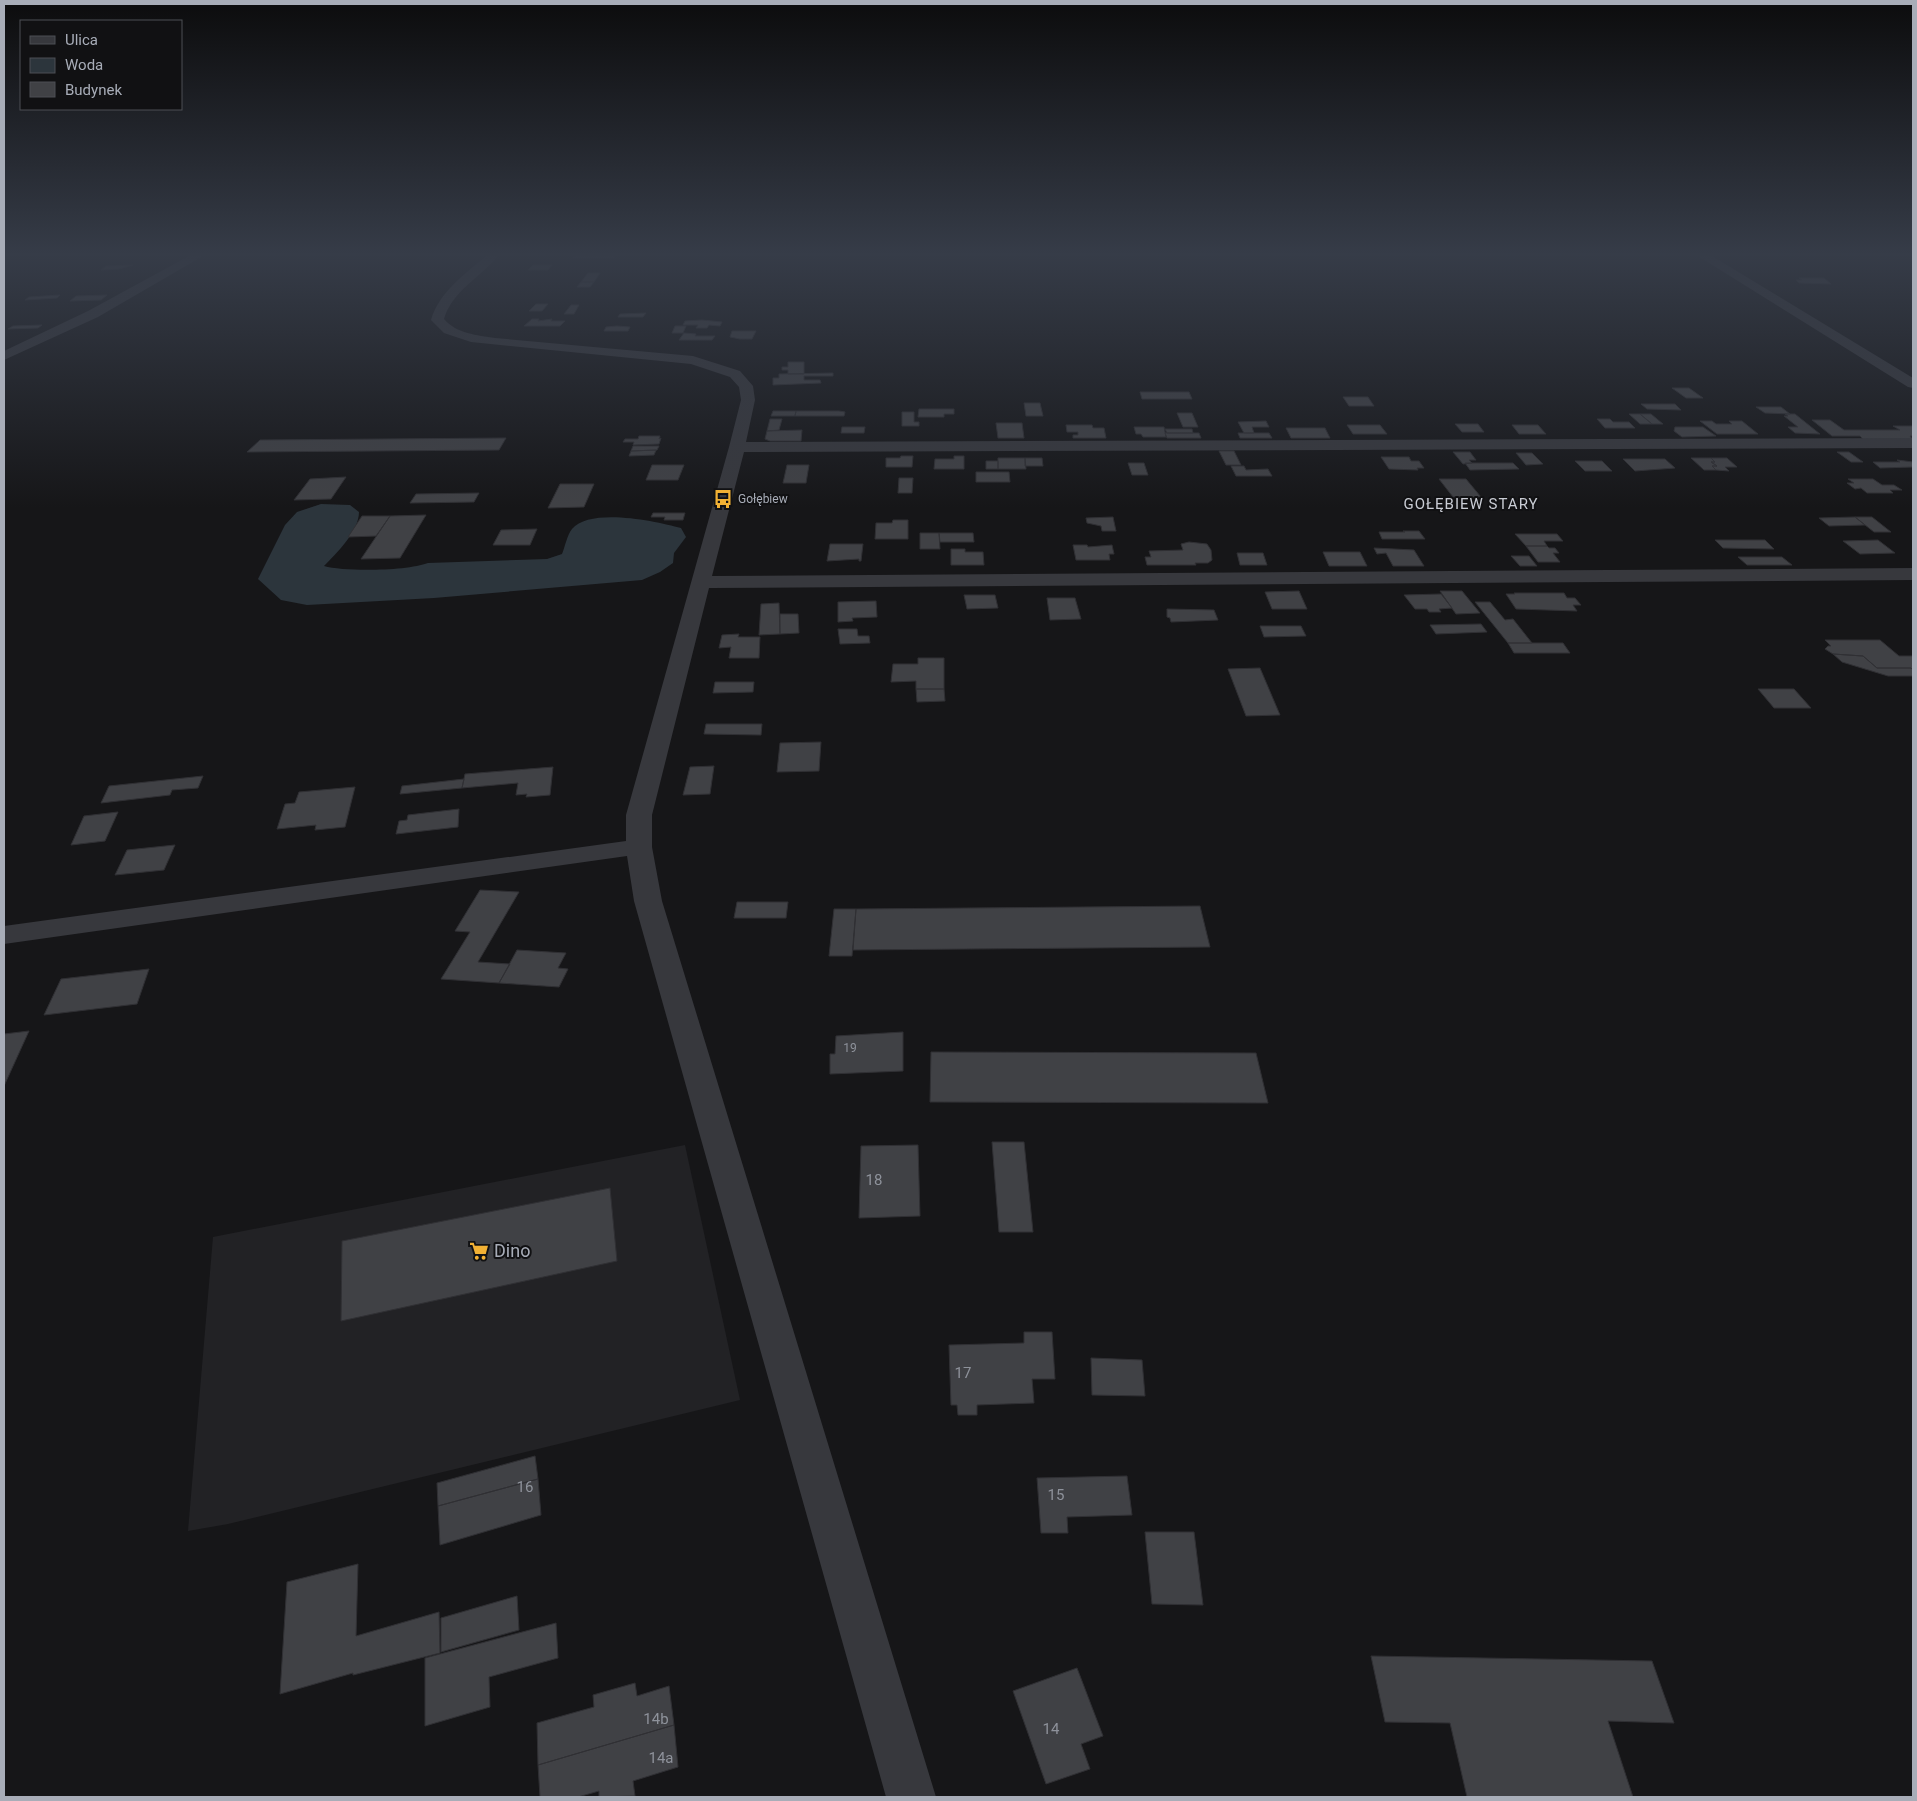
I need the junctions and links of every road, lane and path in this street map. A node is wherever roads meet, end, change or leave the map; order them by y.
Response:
1 (38, 340) edge
2 (483, 340) edge
3 (1843, 340) edge
4 (4, 356) edge
5 (1913, 384) edge
6 (1913, 443) edge
7 (737, 446) junction
8 (1913, 574) edge
9 (701, 582) junction
10 (639, 847) junction
11 (4, 935) edge
12 (911, 1797) edge

1 - 4 street
2 - 7 street
3 - 5 street
6 - 7 street
7 - 9 street
8 - 9 street
9 - 10 street
10 - 11 street
10 - 12 street

